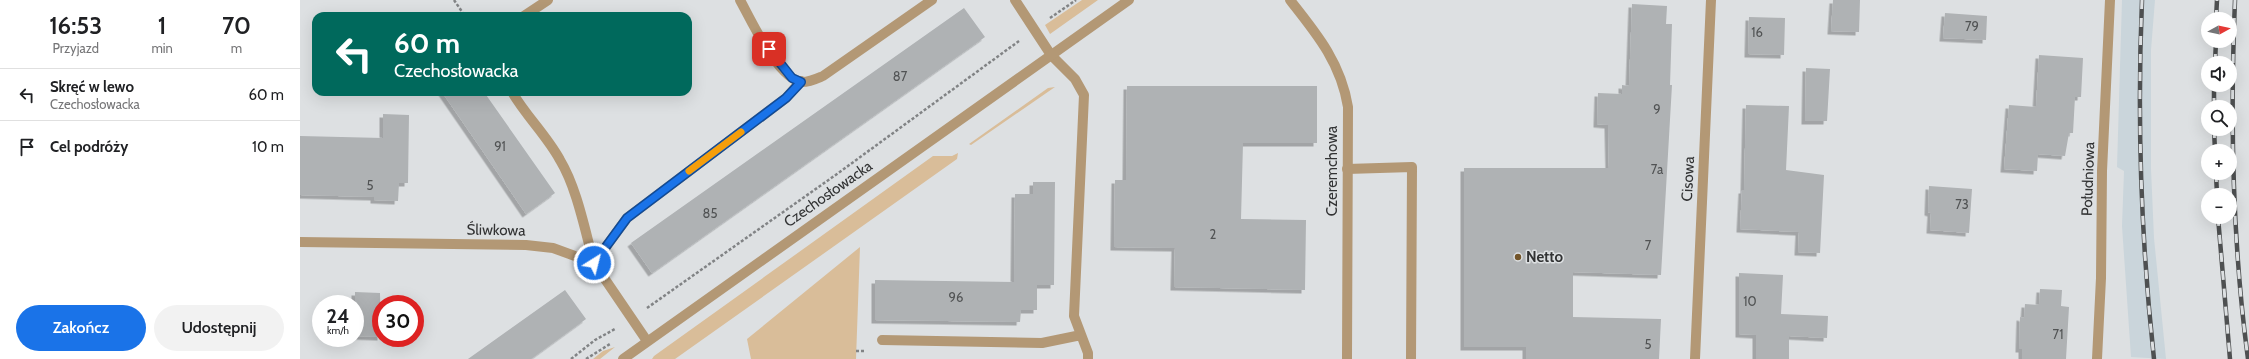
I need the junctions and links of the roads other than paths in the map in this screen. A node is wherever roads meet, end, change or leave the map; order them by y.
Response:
1 (548, 0) edge
2 (740, 0) edge
3 (932, 0) edge
4 (1015, 0) edge
5 (1129, 0) edge
6 (1290, 0) edge
7 (1711, 0) edge
8 (2110, 0) edge
9 (530, 12) edge
10 (1051, 55) junction
11 (801, 82) junction
12 (514, 96) edge
13 (1347, 169) junction
14 (300, 242) edge
15 (594, 263) junction
16 (1081, 335) junction
17 (882, 340) dead end
18 (647, 341) junction
19 (623, 359) edge
20 (1088, 359) edge
21 (1347, 359) edge
22 (1411, 359) edge
23 (1695, 359) edge
24 (2097, 359) edge

1 - 9 street
2 - 11 street
3 - 11 street
4 - 10 street
5 - 10 street, Czechosłowacka
6 - 13 street, Czeremchowa
7 - 23 street, Cisowa
8 - 24 street, Południowa
10 - 16 street
10 - 18 street, Czechosłowacka
11 - 15 street
12 - 15 street
13 - 21 street, Czeremchowa
13 - 22 street
14 - 15 street, Śliwkowa
15 - 18 street
16 - 17 street
16 - 20 street
18 - 19 street, Czechosłowacka

